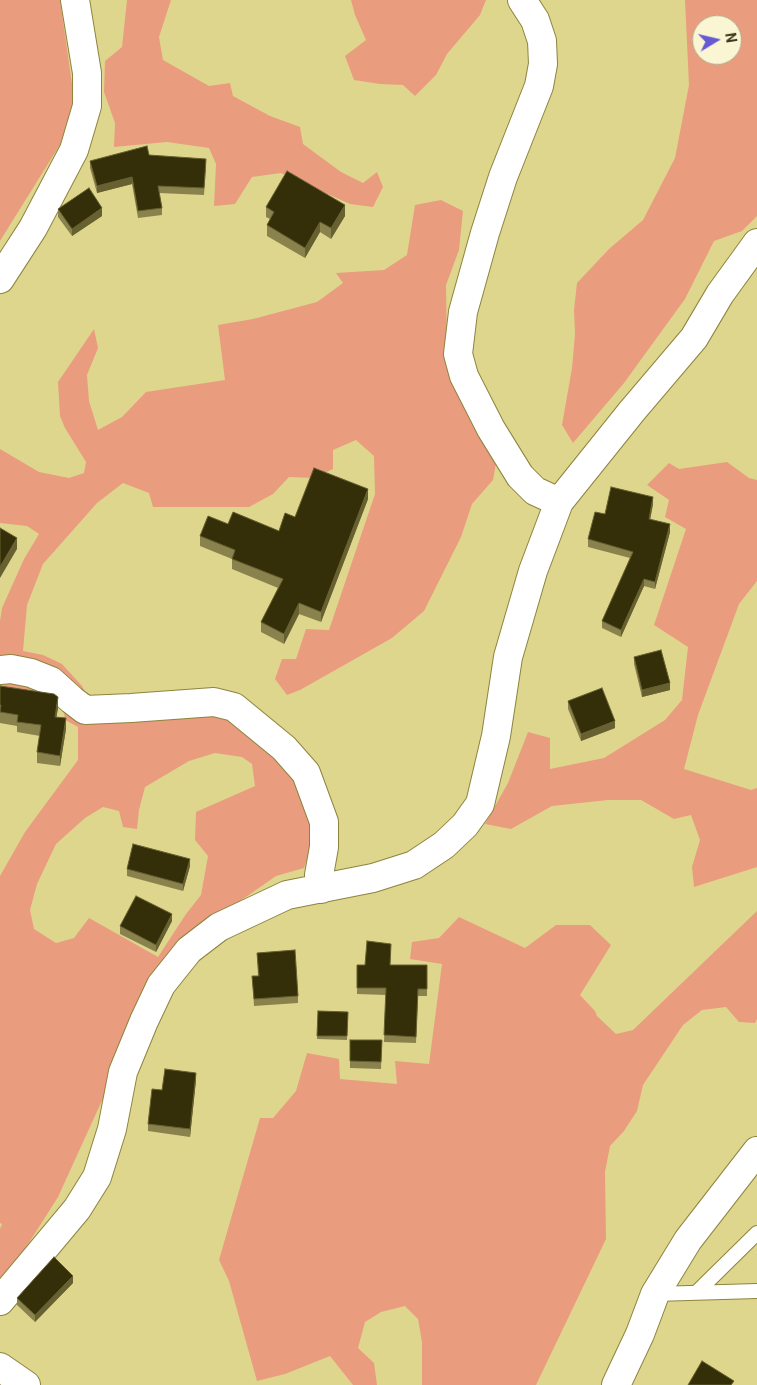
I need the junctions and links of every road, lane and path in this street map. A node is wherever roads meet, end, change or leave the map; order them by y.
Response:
1 (74, 0) edge
2 (522, 0) edge
3 (757, 244) edge
4 (0, 279) edge
5 (559, 502) junction
6 (0, 670) edge
7 (321, 889) junction
8 (757, 1151) edge
9 (757, 1233) edge
10 (757, 1291) edge
11 (696, 1293) junction
12 (655, 1294) junction
13 (0, 1302) edge
14 (0, 1366) edge
15 (26, 1385) edge
16 (616, 1385) edge

1 - 4 street
2 - 5 street
3 - 5 street
5 - 7 street
6 - 7 street
7 - 13 street
8 - 12 street
9 - 11 lane
10 - 11 lane
11 - 12 lane
12 - 16 street
14 - 15 street

